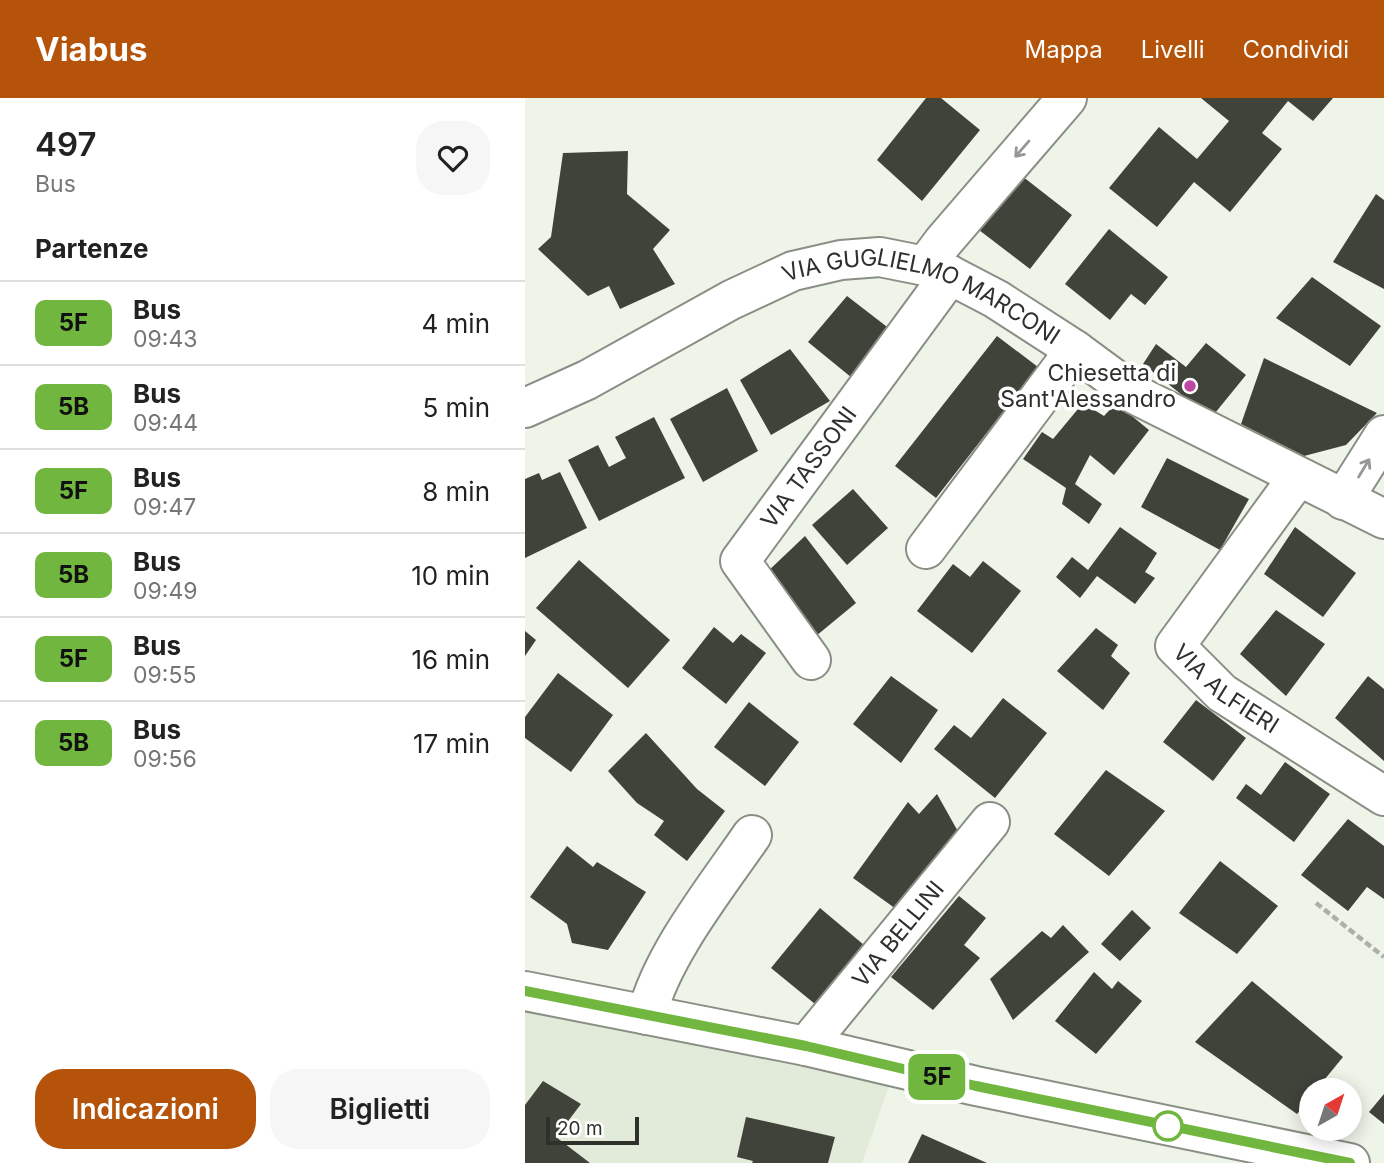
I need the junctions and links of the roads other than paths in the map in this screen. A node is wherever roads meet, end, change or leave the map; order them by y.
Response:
1 (1067, 98) edge
2 (938, 270) junction
3 (1075, 350) junction
4 (525, 408) edge
5 (1384, 435) edge
6 (1298, 477) junction
7 (1343, 500) junction
8 (1384, 519) edge
9 (926, 549) dead end
10 (811, 660) dead end
11 (1384, 796) edge
12 (990, 822) dead end
13 (753, 835) dead end
14 (525, 991) edge
15 (646, 1015) junction
16 (806, 1046) junction
17 (1350, 1163) edge

1 -> 2 street
2 - 3 street, VIA GUGLIELMO MARCONI
2 - 4 street, VIA GUGLIELMO MARCONI
2 - 10 street, VIA TASSONI
3 - 6 street, VIA GUGLIELMO MARCONI
3 - 9 street
7 -> 5 street
6 - 7 street, VIA GUGLIELMO MARCONI
6 - 11 street, VIA ALFIERI
7 - 8 street, VIA GUGLIELMO MARCONI
12 - 16 street, VIA BELLINI
13 - 15 street
14 - 15 street
15 - 16 street
16 - 17 street

